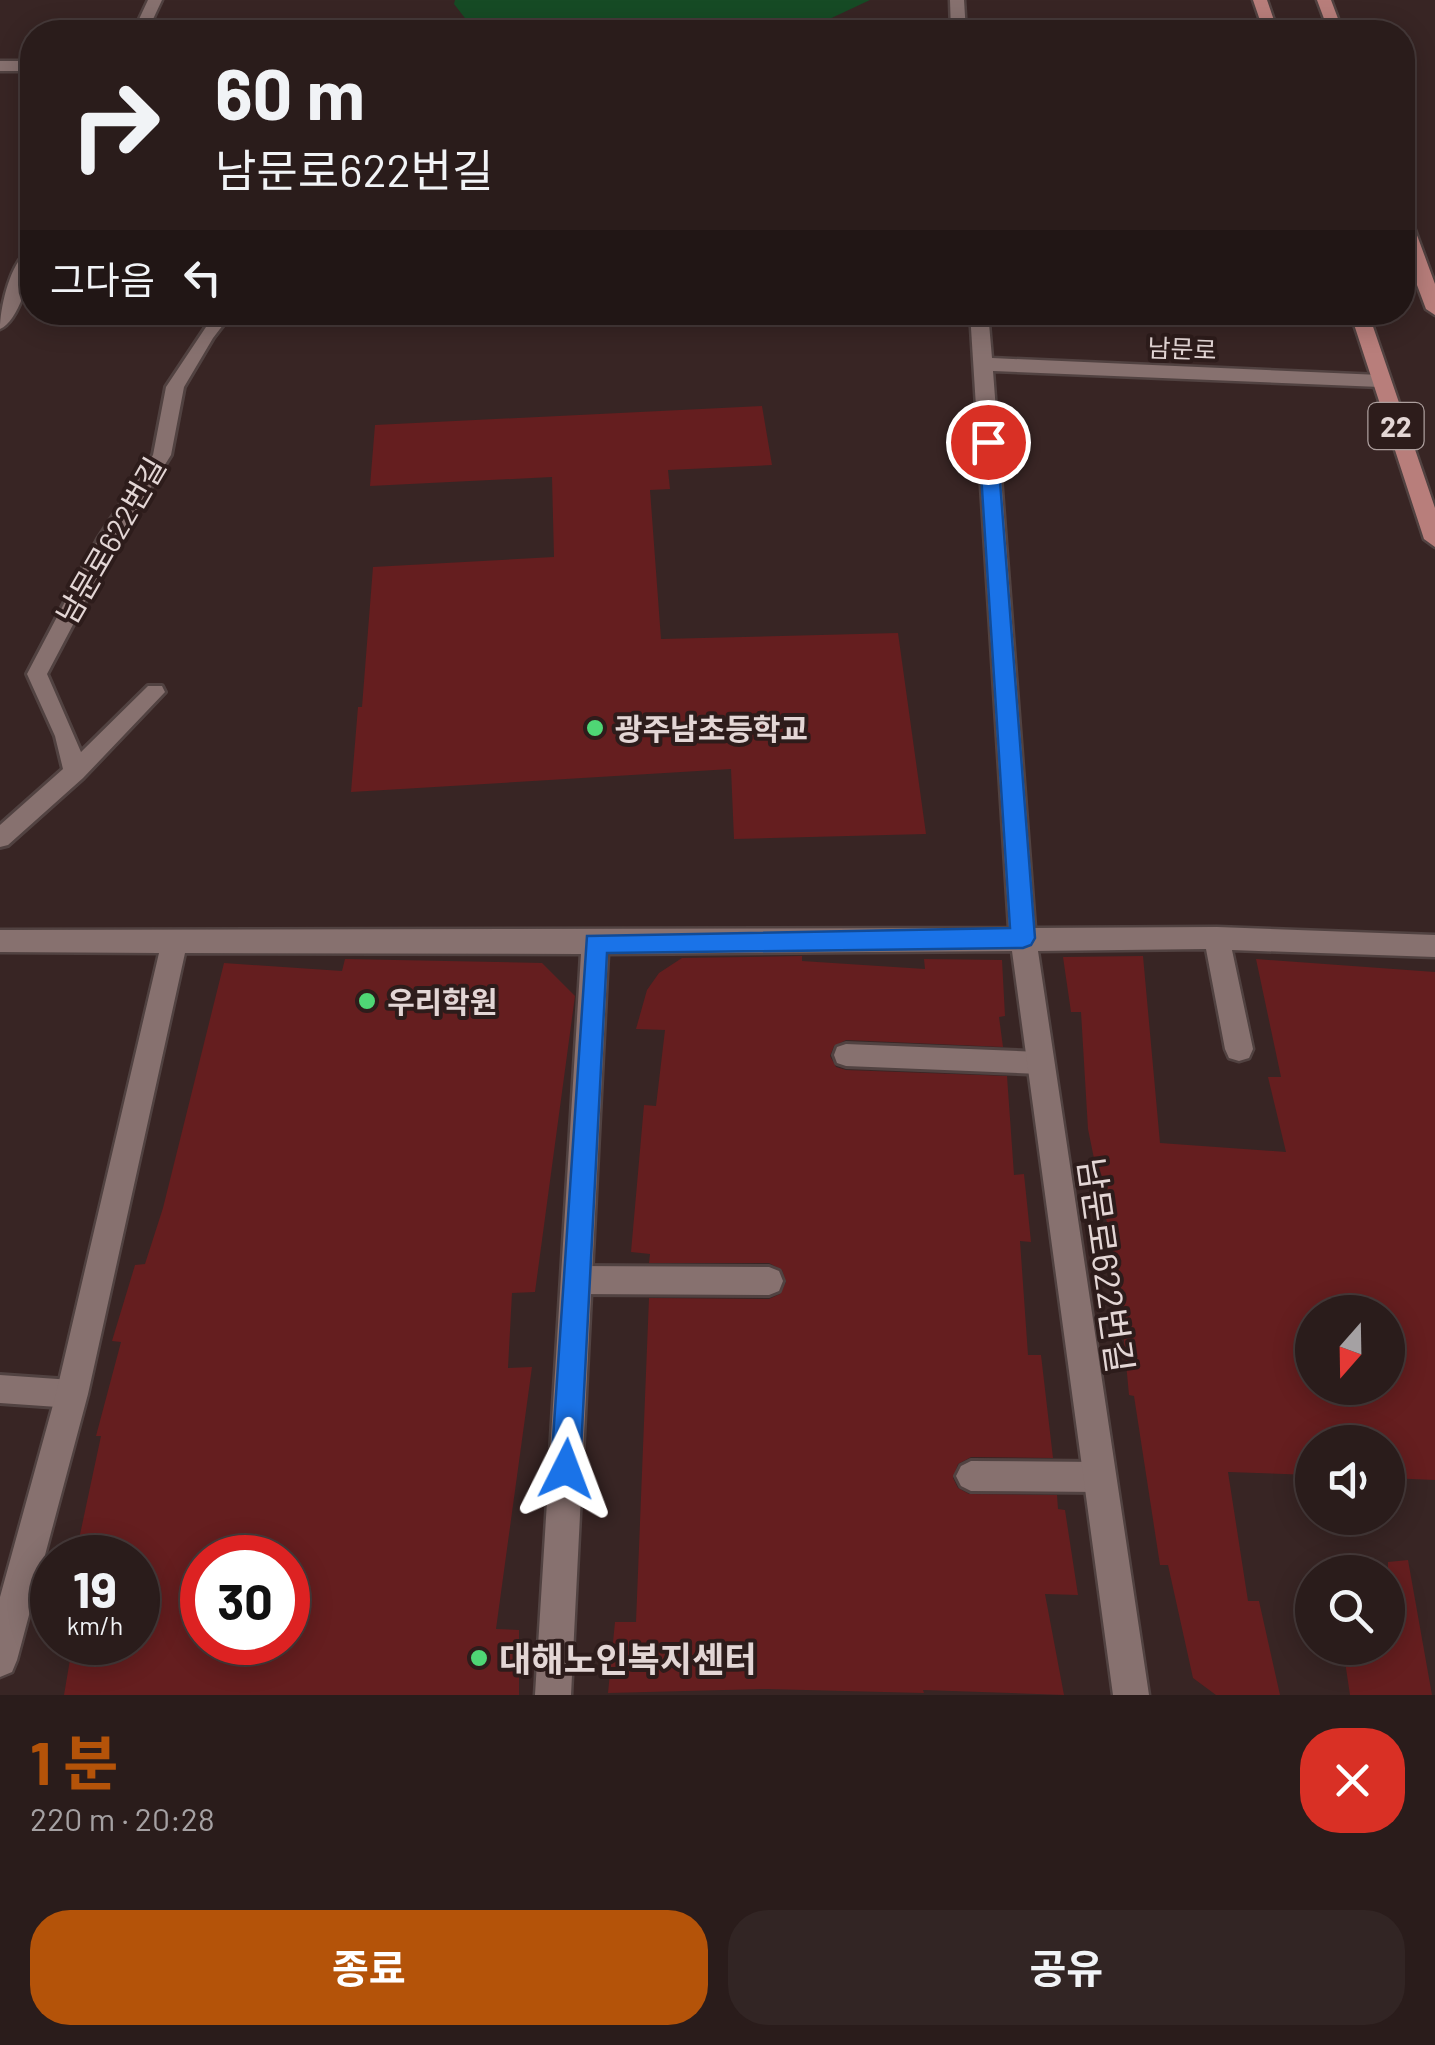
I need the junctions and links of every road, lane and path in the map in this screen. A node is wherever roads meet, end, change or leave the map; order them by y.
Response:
1 (1415, 254) edge
2 (20, 280) edge
3 (1435, 309) edge
4 (0, 322) edge
5 (215, 325) edge
6 (980, 325) edge
7 (1363, 325) edge
8 (982, 364) junction
9 (1380, 381) junction
10 (1435, 539) edge
11 (155, 692) dead end
12 (75, 772) junction
13 (0, 838) edge
14 (1023, 938) junction
15 (1217, 938) junction
16 (0, 941) edge
17 (174, 943) junction
18 (595, 943) junction
19 (1435, 946) edge
20 (1239, 1050) dead end
21 (846, 1056) dead end
22 (1040, 1063) junction
23 (576, 1280) junction
24 (769, 1281) dead end
25 (0, 1389) edge
26 (72, 1394) junction
27 (971, 1476) dead end
28 (1100, 1477) junction
29 (0, 1660) edge
30 (553, 1695) edge
31 (1131, 1695) edge

1 - 3 main road
2 - 4 street
5 - 12 lane, 남문로622번길
6 - 8 street, 남문로622번길
7 - 9 main road, 22
8 - 9 street, 남문로
8 - 14 street, 남문로622번길
9 - 10 main road, 22
11 - 12 lane
12 - 13 lane
14 - 15 street
14 - 18 street
14 - 22 street, 남문로622번길
15 - 19 street
15 - 20 street
16 - 17 street
17 - 18 street
17 - 26 street
18 - 23 street
21 - 22 lane
22 - 28 street, 남문로622번길
23 - 24 lane
23 - 30 street
25 - 26 lane
26 - 29 street
27 - 28 lane
28 - 31 street, 남문로622번길

